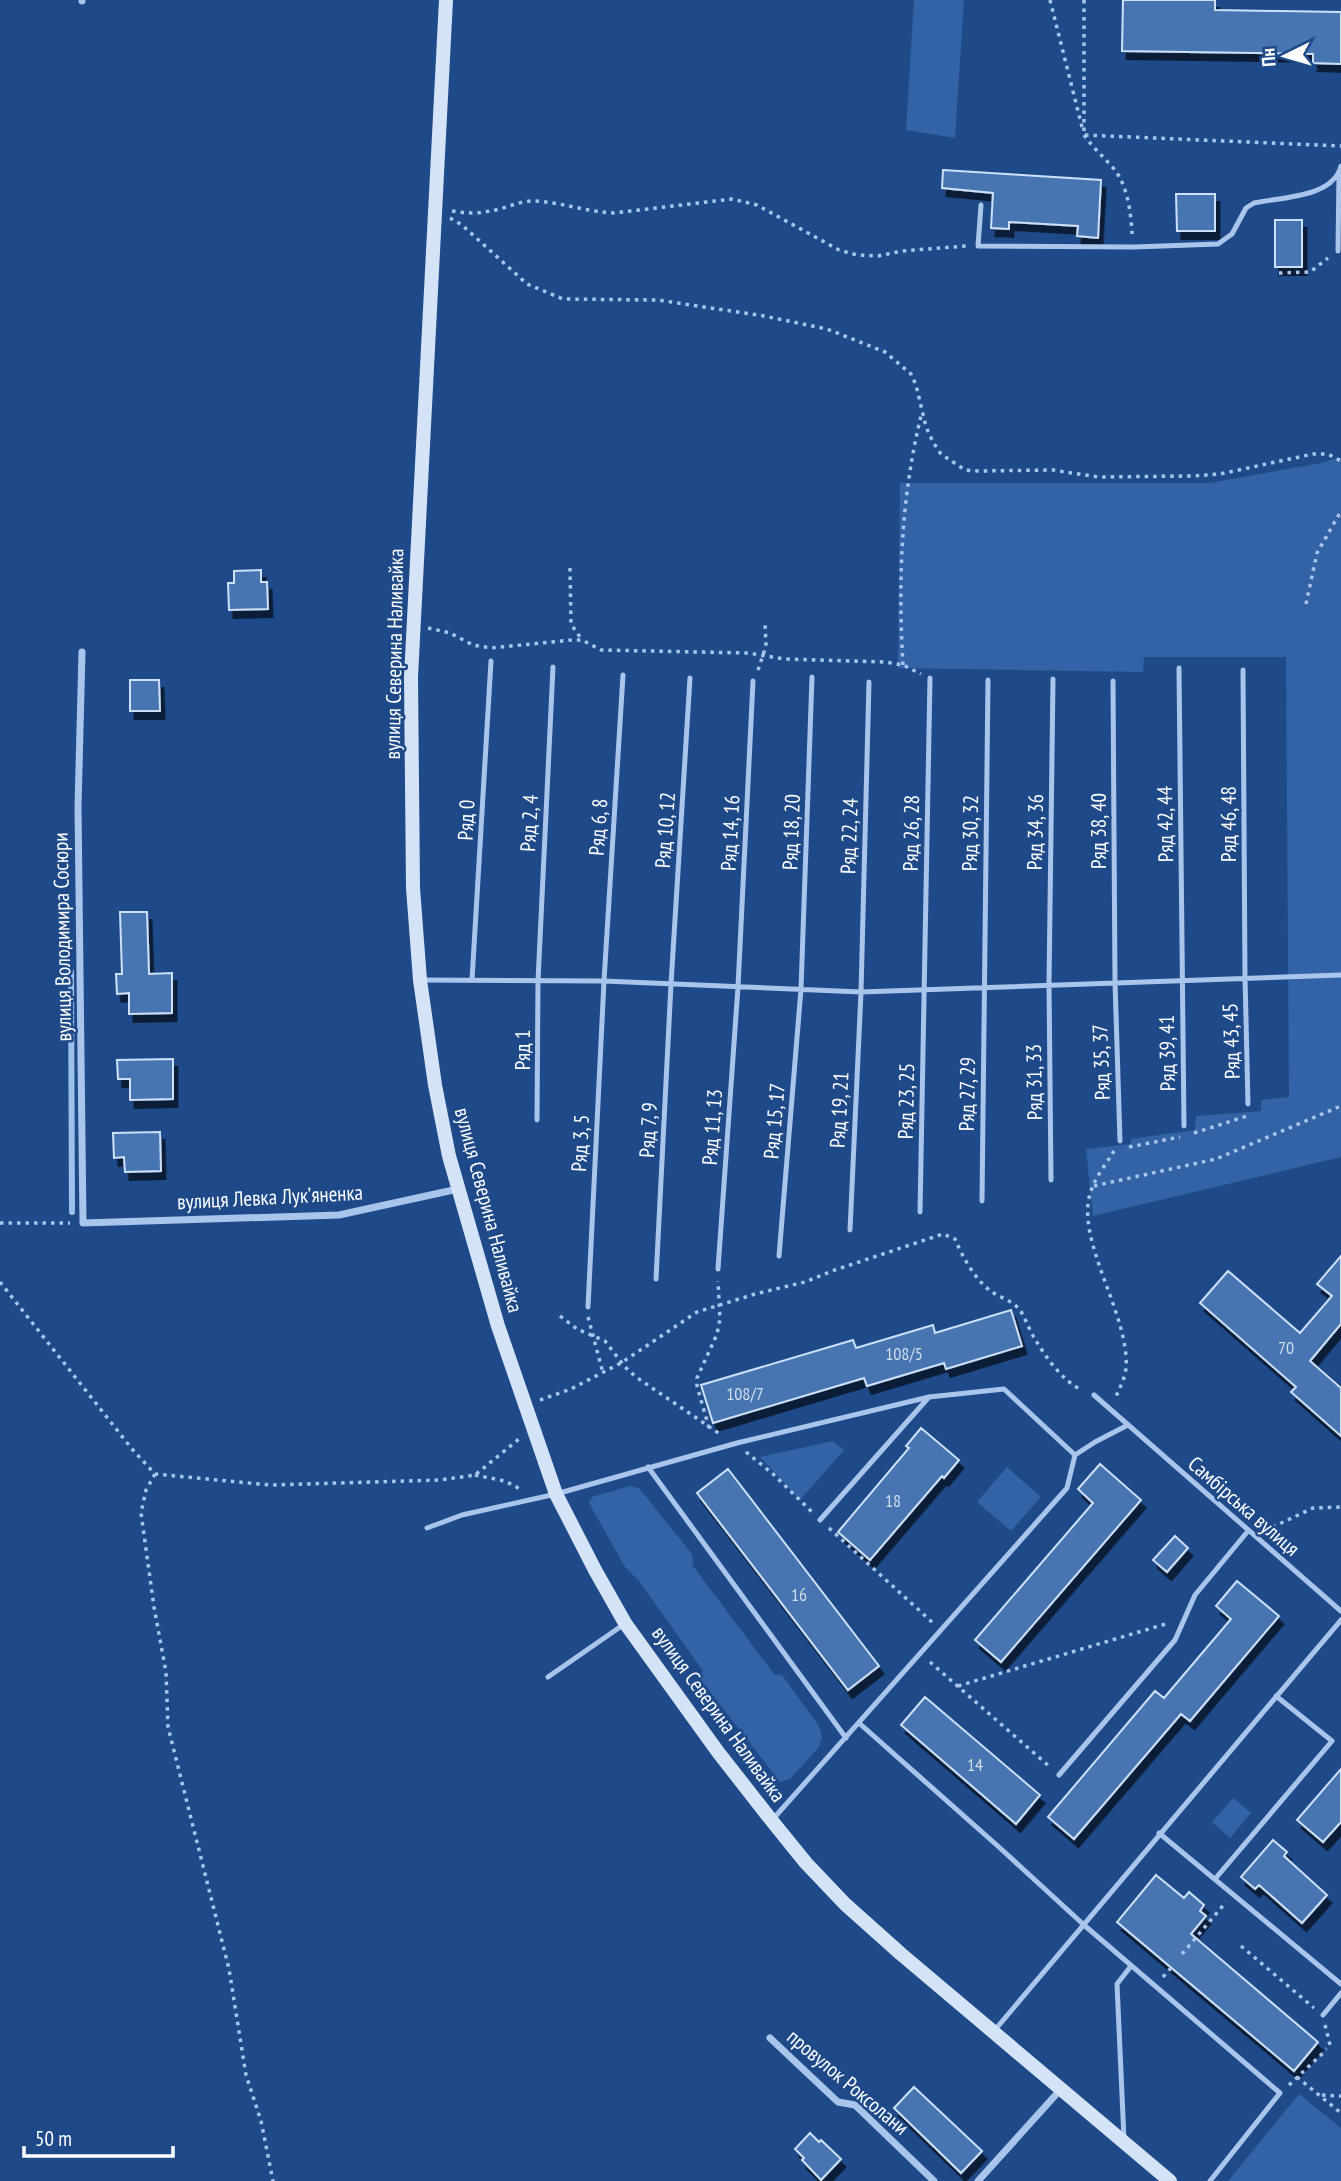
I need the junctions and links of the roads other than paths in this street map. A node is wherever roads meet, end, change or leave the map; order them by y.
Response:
1 (446, 0) edge
2 (1341, 166) edge
3 (1339, 174) junction
4 (981, 205) dead end
5 (1338, 251) road end
6 (82, 652) dead end
7 (491, 661) dead end
8 (553, 667) dead end
9 (1179, 668) dead end
10 (1243, 670) dead end
11 (624, 675) dead end
12 (812, 677) dead end
13 (690, 678) dead end
14 (930, 678) road end
15 (1053, 679) dead end
16 (988, 680) dead end
17 (753, 681) road end
18 (1113, 681) dead end
19 (869, 682) dead end
20 (1341, 975) edge
21 (1245, 977) junction
22 (1182, 979) junction
23 (420, 980) junction
24 (472, 980) junction
25 (538, 981) junction
26 (604, 981) junction
27 (1115, 982) junction
28 (671, 984) junction
29 (1049, 984) junction
30 (738, 986) junction
31 (984, 987) junction
32 (801, 989) junction
33 (924, 989) junction
34 (860, 992) junction
35 (1248, 1104) dead end
36 (537, 1120) dead end
37 (1184, 1126) dead end
38 (1119, 1142) road end
39 (1051, 1180) dead end
40 (458, 1189) junction
41 (982, 1200) dead end
42 (920, 1212) dead end
43 (83, 1223) joint
44 (849, 1230) dead end
45 (779, 1256) dead end
46 (718, 1269) road end
47 (656, 1279) dead end
48 (588, 1307) road end
49 (1094, 1395) road end
50 (929, 1397) junction
51 (1126, 1426) junction
52 (1075, 1455) junction
53 (648, 1467) junction
54 (556, 1493) junction
55 (820, 1520) road end
56 (427, 1528) dead end
57 (1248, 1531) junction
58 (1341, 1611) edge
59 (1341, 1620) edge
60 (625, 1623) junction
61 (548, 1677) dead end
62 (1276, 1696) junction
63 (859, 1723) junction
64 (846, 1738) junction
65 (1059, 1775) road end
66 (772, 1821) junction
67 (1159, 1833) junction
68 (1215, 1880) junction
69 (1084, 1925) junction
70 (1131, 1966) junction
71 (1341, 1984) edge
72 (1341, 1993) edge
73 (1323, 2015) road end
74 (994, 2031) junction
75 (770, 2038) dead end
76 (1061, 2090) junction
77 (1125, 2143) junction
78 (933, 2181) edge
79 (978, 2181) edge
80 (1170, 2181) edge
81 (1210, 2181) edge

1 - 23 street, вулиця Северина Наливайка
2 - 3 lane
3 - 4 lane
3 - 5 lane
6 - 43 street, вулиця Володимира Сосюри
7 - 24 lane, Ряд 0
8 - 25 lane, Ряд 2, 4
9 - 22 lane, Ряд 42, 44
10 - 21 lane, Ряд 46, 48
11 - 26 lane, Ряд 6, 8
12 - 32 lane, Ряд 18, 20
13 - 28 lane, Ряд 10, 12
14 - 33 lane, Ряд 26, 28
15 - 29 lane, Ряд 34, 36
16 - 31 lane, Ряд 30, 32
17 - 30 lane, Ряд 14, 16
18 - 27 lane, Ряд 38, 40
19 - 34 lane, Ряд 22, 24
20 - 21 lane
21 - 22 lane
21 - 35 lane, Ряд 43, 45
22 - 27 lane
22 - 37 lane, Ряд 39, 41
23 - 24 lane
23 - 40 street, вулиця Северина Наливайка
24 - 25 lane
25 - 26 lane
25 - 36 lane, Ряд 1
26 - 28 lane
26 - 48 lane, Ряд 3, 5
27 - 29 lane
27 - 38 lane, Ряд 35, 37
28 - 30 lane
28 - 47 lane, Ряд 7, 9
29 - 31 lane
29 - 39 lane, Ряд 31, 33
30 - 32 lane
30 - 46 lane, Ряд 11, 13
31 - 33 lane
31 - 41 lane, Ряд 27, 29
32 - 34 lane
32 - 45 lane, Ряд 15, 17
33 - 34 lane
33 - 42 lane, Ряд 23, 25
34 - 44 lane, Ряд 19, 21
40 - 43 street, вулиця Левка Лукʼяненка
40 - 54 street, вулиця Северина Наливайка
49 - 51 lane, Самбірська вулиця
50 - 52 lane
50 - 53 lane
50 - 55 lane
51 - 52 lane
51 - 57 lane, Самбірська вулиця
52 - 63 lane
53 - 54 lane
53 - 64 lane
54 - 56 lane
54 - 60 street, вулиця Северина Наливайка
57 - 58 lane, Самбірська вулиця
57 - 65 lane
59 - 62 lane
60 - 61 lane
60 - 66 street, вулиця Северина Наливайка
62 - 67 lane
62 - 68 lane
63 - 64 lane
63 - 69 lane
64 - 66 lane
66 - 74 street, вулиця Северина Наливайка
67 - 68 lane
67 - 69 lane
68 - 71 lane
69 - 70 lane
69 - 74 lane
70 - 77 lane
70 - 81 lane
72 - 73 lane
74 - 76 street, вулиця Северина Наливайка
75 - 78 street, провулок Роксолани
76 - 77 street, вулиця Северина Наливайка
76 - 79 street
77 - 80 street, вулиця Северина Наливайка

